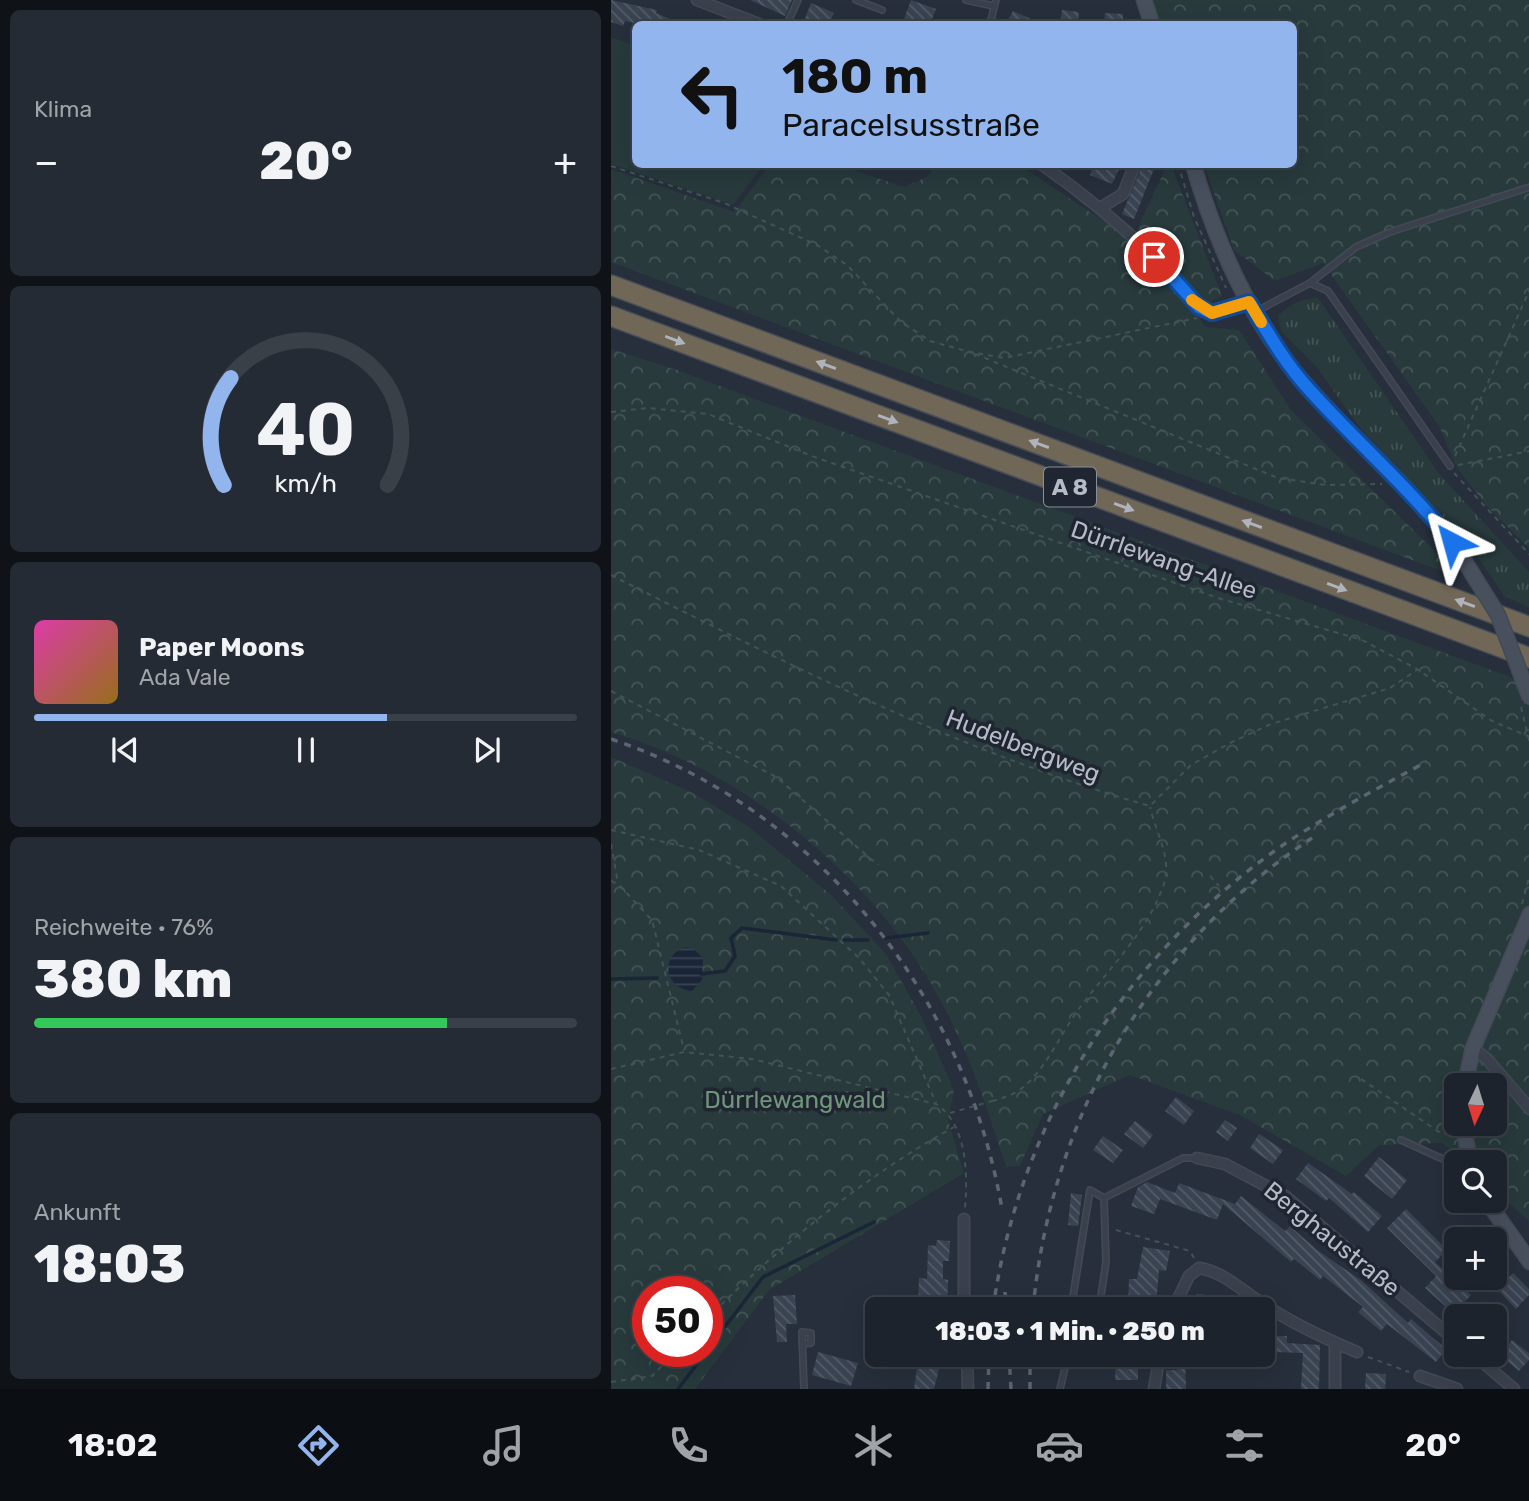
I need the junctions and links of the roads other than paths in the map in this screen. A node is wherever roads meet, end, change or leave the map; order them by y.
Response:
1 (697, 0) edge
2 (798, 0) edge
3 (856, 0) edge
4 (966, 0) edge
5 (1144, 0) edge
6 (995, 3) edge
7 (882, 10) dead end
8 (751, 21) edge
9 (788, 21) edge
10 (991, 21) edge
11 (1151, 21) edge
12 (1046, 168) edge
13 (1133, 168) edge
14 (1194, 168) edge
15 (1529, 187) edge
16 (1100, 208) junction
17 (1310, 283) junction
18 (611, 285) edge
19 (1252, 307) junction
20 (611, 316) edge
21 (1450, 466) road end
22 (1529, 627) edge
23 (1529, 658) edge
24 (1525, 700) edge
25 (1529, 914) edge
26 (1473, 1048) junction
27 (1468, 1073) edge
28 (1508, 1085) joint
29 (1529, 1109) edge
30 (1401, 1140) dead end
31 (1197, 1158) joint
32 (1444, 1160) edge
33 (1104, 1198) junction
34 (1494, 1213) edge
35 (964, 1219) road end
36 (1529, 1262) edge
37 (964, 1297) edge
38 (1073, 1297) edge
39 (1101, 1297) edge
40 (1179, 1297) edge
41 (1253, 1297) edge
42 (1275, 1311) edge
43 (1444, 1331) edge
44 (1335, 1343) junction
45 (802, 1344) dead end
46 (1357, 1353) road end
47 (967, 1367) edge
48 (1066, 1367) edge
49 (1158, 1367) edge
50 (1488, 1367) edge
51 (1420, 1376) road end
52 (803, 1389) edge
53 (968, 1389) edge
54 (1060, 1389) edge
55 (1154, 1389) edge
56 (1335, 1389) edge
57 (1457, 1389) edge
58 (1513, 1389) edge

1 - 8 street
2 - 9 lane
3 - 7 lane
4 - 6 lane
5 - 11 main road
6 - 10 lane
12 - 16 street
13 - 16 street
14 - 19 main road
15 - 17 lane
16 - 19 street
17 - 19 lane
17 - 21 lane
22 -> 18 highway, A 8
19 - 24 main road, bridge
20 -> 23 highway, A 8
25 - 26 main road
26 - 27 main road
26 - 28 street
28 - 29 street
30 - 32 lane
31 - 33 lane
31 - 43 street, Berghaustraße
33 - 38 lane
33 - 39 lane
34 - 36 main road
35 - 37 street
40 - 41 street
42 - 44 street
44 - 46 street
44 - 56 street
45 - 52 lane
47 - 53 street
48 - 54 lane
49 - 55 street
50 - 58 street
51 - 57 street

